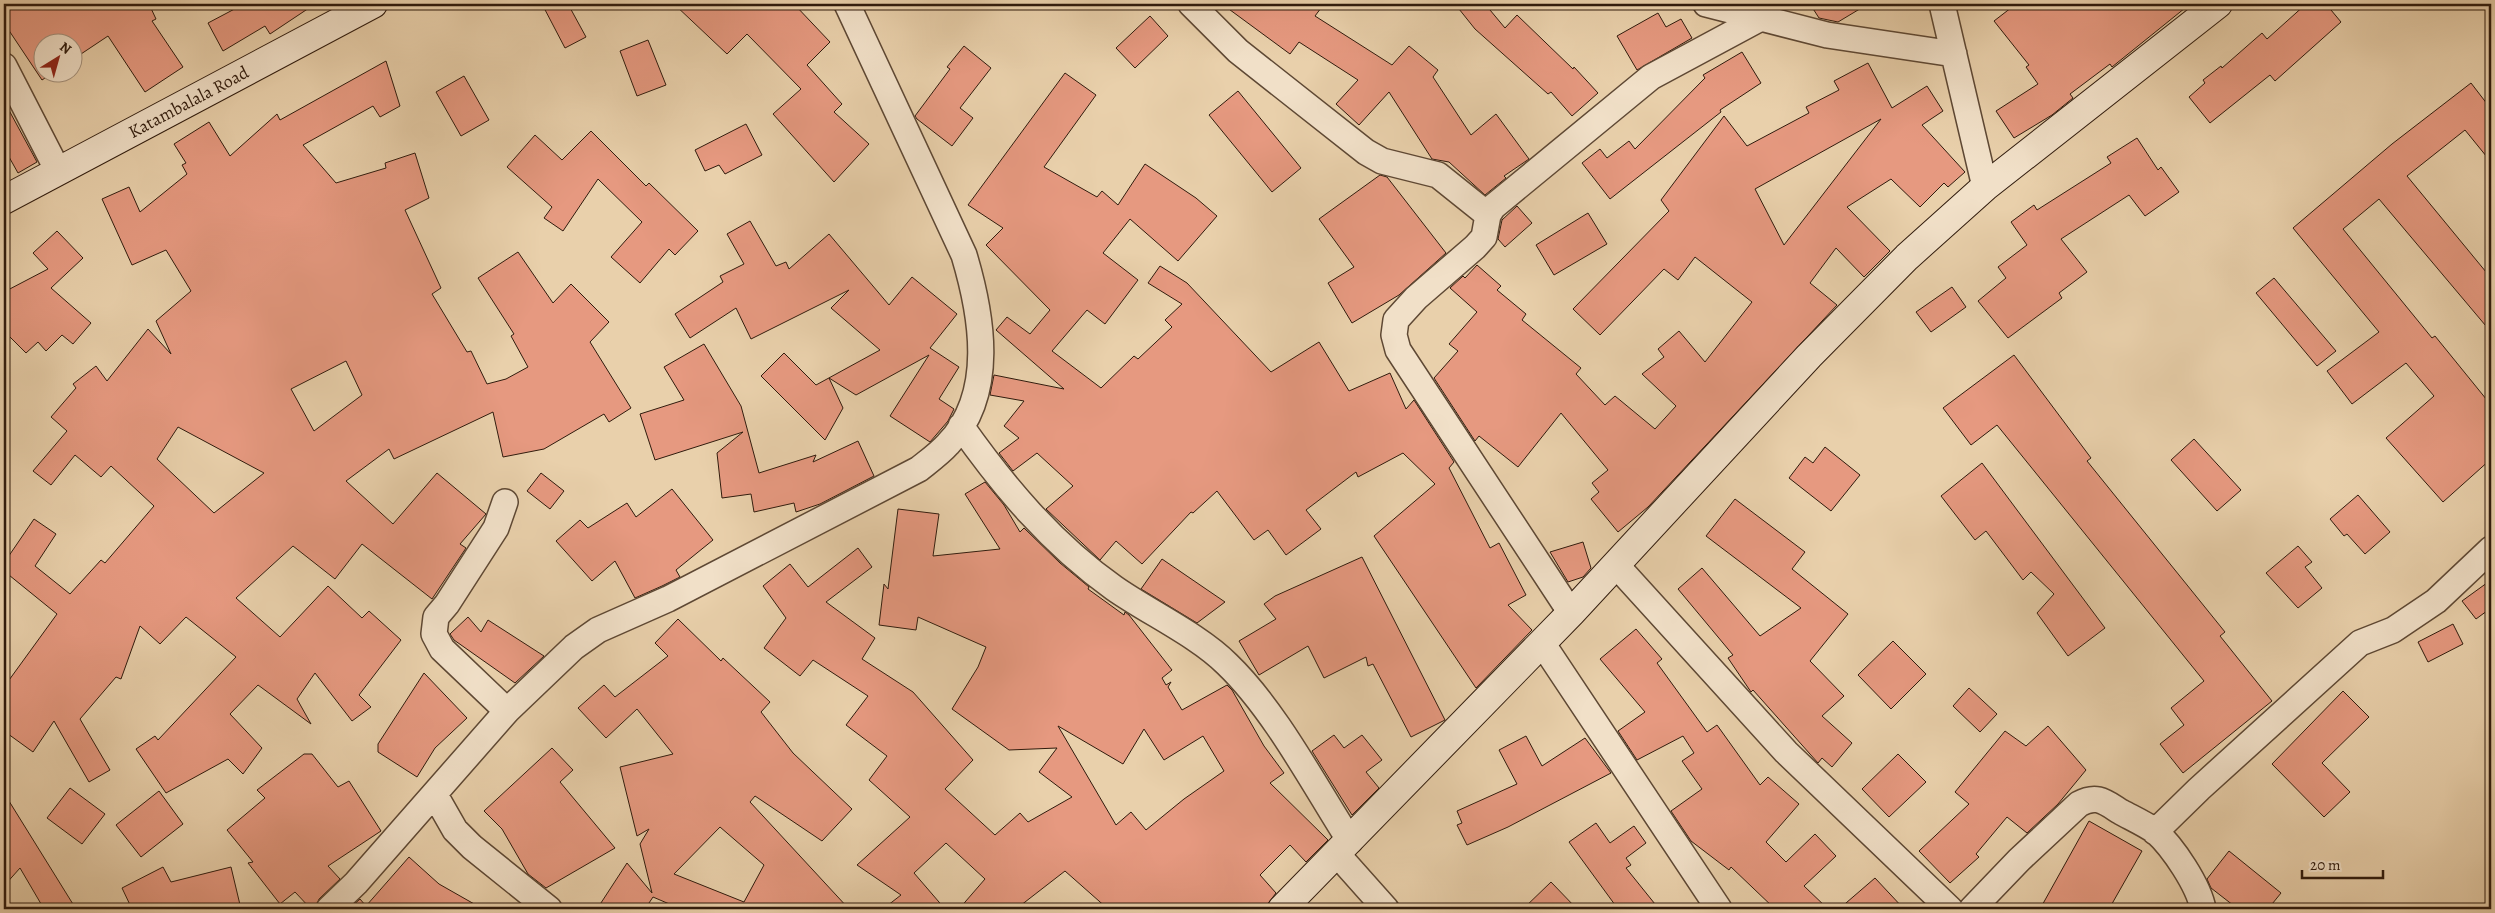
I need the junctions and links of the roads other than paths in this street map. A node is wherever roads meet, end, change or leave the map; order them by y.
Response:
1 (373, 4) edge
2 (847, 4) edge
3 (1190, 4) edge
4 (1706, 4) edge
5 (1942, 4) edge
6 (2218, 4) edge
7 (1759, 19) junction
8 (1954, 54) junction
9 (4, 66) edge
10 (58, 171) junction
11 (1984, 187) junction
12 (4, 200) edge
13 (1488, 215) junction
14 (961, 426) junction
15 (505, 502) dead end
16 (2491, 549) edge
17 (1616, 565) junction
18 (1571, 613) junction
19 (1542, 643) junction
20 (507, 711) junction
21 (434, 795) junction
22 (2155, 832) junction
23 (1343, 848) junction
24 (329, 909) edge
25 (549, 909) edge
26 (1282, 909) edge
27 (1386, 909) edge
28 (1719, 909) edge
29 (1950, 909) edge
30 (1972, 909) edge
31 (2203, 909) edge

1 - 10 street, Katambalala Road
2 - 14 street
3 - 13 street
4 - 7 street
5 - 8 street
6 - 11 street
7 - 8 street
7 - 13 street
8 - 11 street
9 - 10 street
10 - 12 street, Katambalala Road
11 - 17 street
13 - 18 street
14 - 20 street
14 - 23 street
15 - 20 street
16 - 22 street
17 - 18 street
17 - 29 street
18 - 19 street
19 - 23 street
19 - 28 street
20 - 21 street
21 - 24 street
21 - 25 street
22 - 30 street
22 - 31 street
23 - 26 street
23 - 27 street

